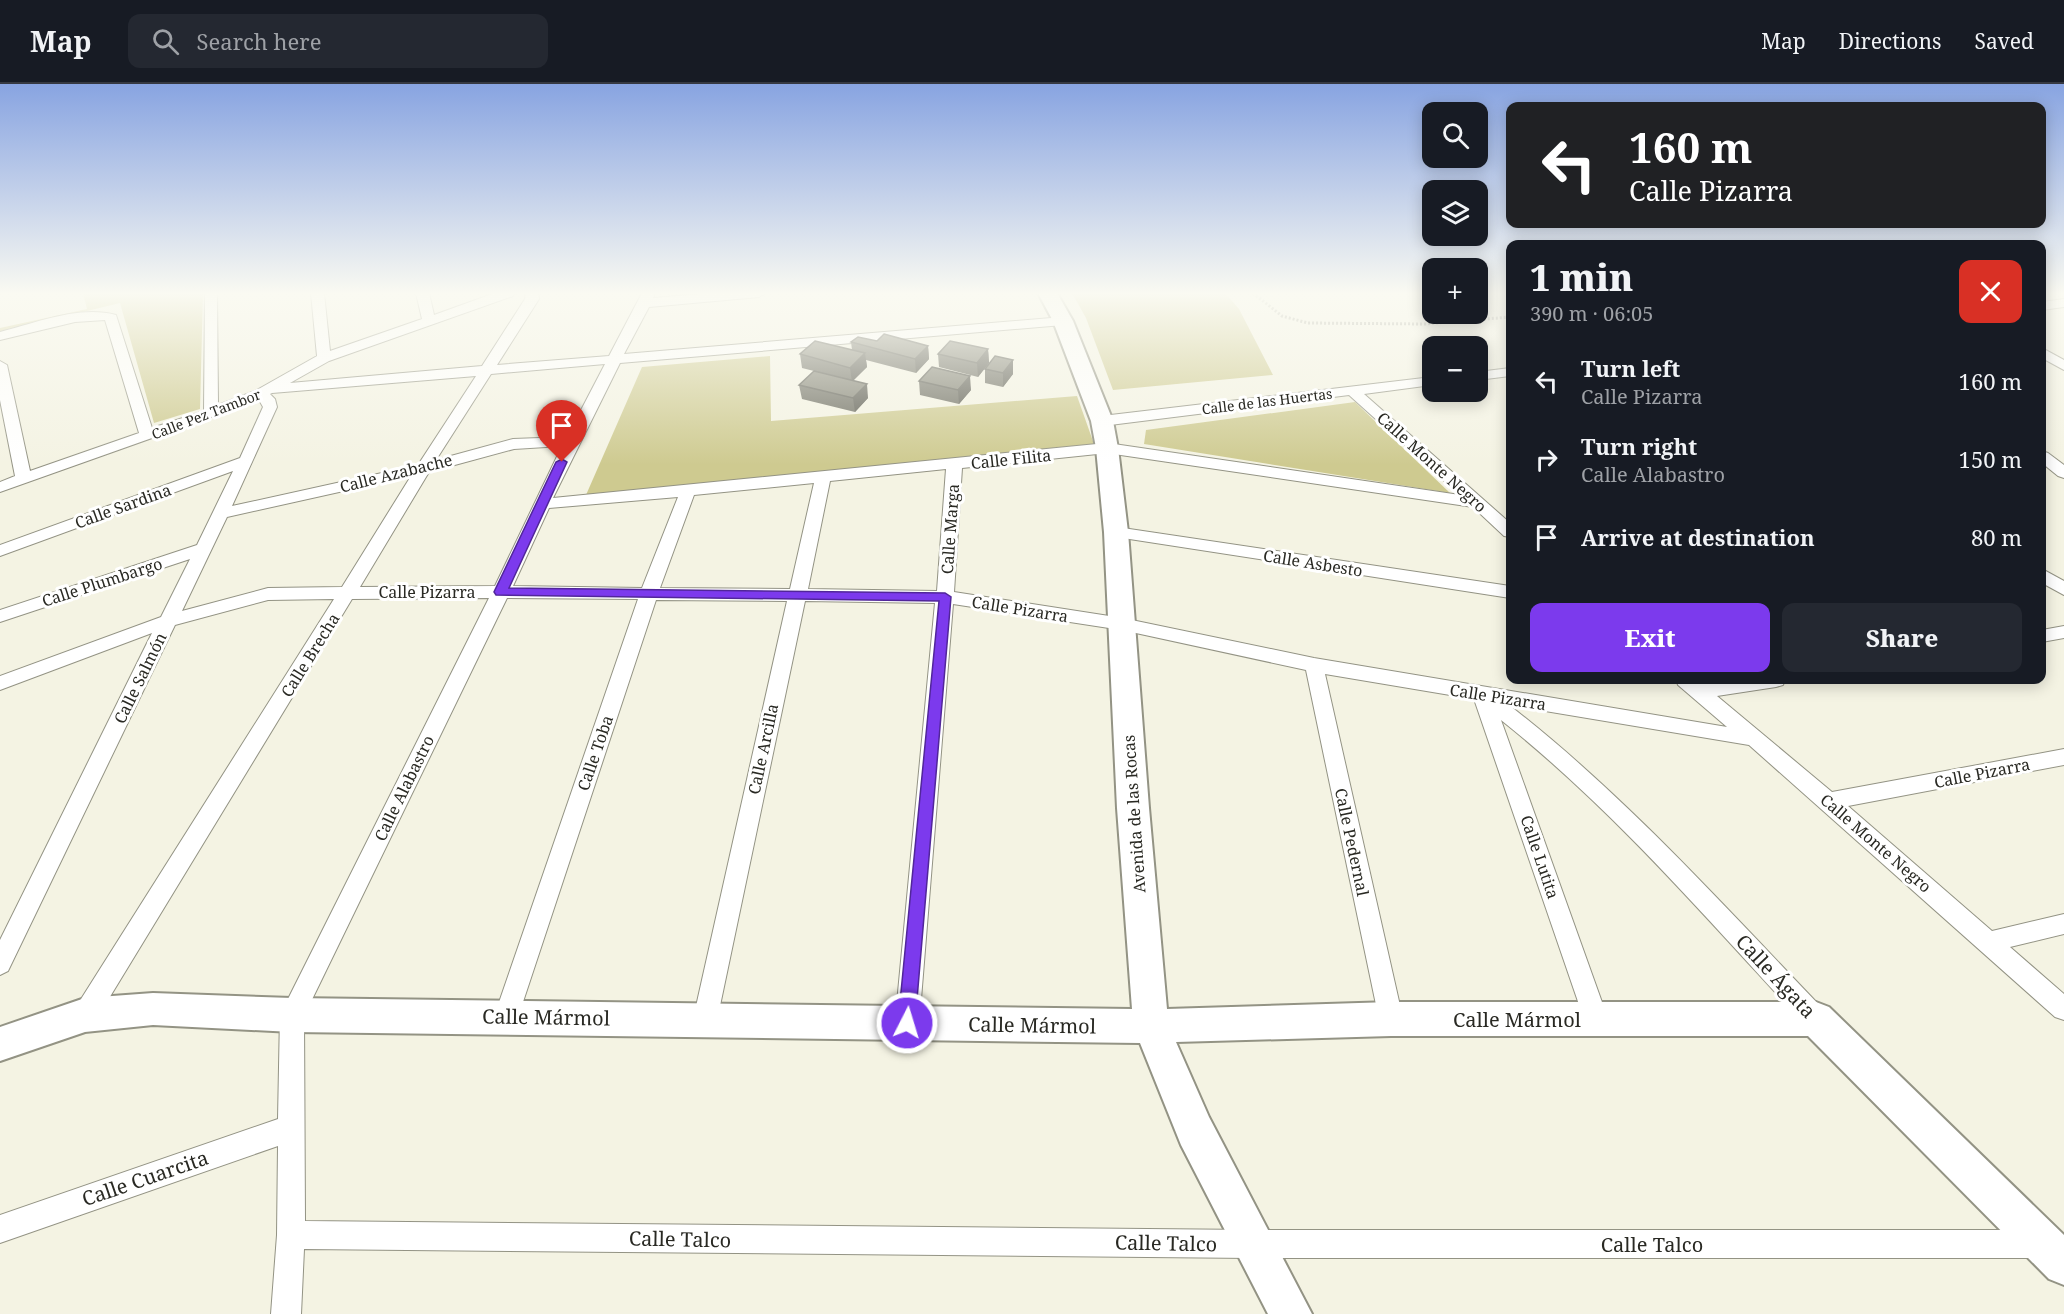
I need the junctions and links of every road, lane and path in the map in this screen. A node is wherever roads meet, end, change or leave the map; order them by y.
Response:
1 (121, 350) edge
2 (210, 350) edge
3 (323, 350) edge
4 (346, 350) edge
5 (501, 350) edge
6 (618, 350) edge
7 (724, 350) edge
8 (1074, 350) edge
9 (2046, 355) edge
10 (324, 358) junction
11 (613, 360) junction
12 (0, 364) edge
13 (2064, 366) edge
14 (488, 371) junction
15 (1506, 375) edge
16 (1488, 376) edge
17 (1422, 382) edge
18 (1353, 391) junction
19 (265, 392) junction
20 (211, 414) junction
21 (1105, 434) junction
22 (147, 436) junction
23 (572, 441) junction
24 (2046, 459) edge
25 (246, 461) junction
26 (954, 465) junction
27 (423, 469) junction
28 (2064, 473) edge
29 (823, 478) junction
30 (24, 479) junction
31 (0, 487) edge
32 (688, 491) junction
33 (1477, 503) junction
34 (542, 504) junction
35 (222, 513) junction
36 (1506, 528) edge
37 (1116, 532) junction
38 (204, 548) junction
39 (0, 551) edge
40 (2046, 578) edge
41 (2064, 590) edge
42 (1506, 591) edge
43 (349, 592) junction
44 (501, 592) junction
45 (649, 593) junction
46 (796, 594) junction
47 (945, 597) junction
48 (0, 616) edge
49 (168, 621) junction
50 (1122, 624) junction
51 (2064, 632) edge
52 (2046, 635) edge
53 (1314, 665) junction
54 (0, 684) edge
55 (1721, 684) edge
56 (1693, 686) edge
57 (1482, 694) junction
58 (1756, 739) junction
59 (2064, 757) edge
60 (1828, 801) junction
61 (2064, 924) edge
62 (1989, 942) junction
63 (0, 964) edge
64 (2064, 1009) edge
65 (291, 1015) junction
66 (86, 1016) junction
67 (506, 1017) junction
68 (1391, 1019) junction
69 (1816, 1019) junction
70 (705, 1020) junction
71 (1596, 1020) junction
72 (907, 1023) junction
73 (1151, 1026) junction
74 (0, 1044) edge
75 (291, 1128) junction
76 (0, 1229) edge
77 (291, 1235) junction
78 (1252, 1244) junction
79 (2053, 1254) edge
80 (286, 1314) edge
81 (1292, 1314) edge

1 - 22 street
2 - 20 street
3 - 10 street
4 - 10 street, Calle Pez Tambor
5 - 14 street, Calle Brecha
6 - 11 street, Calle Alabastro
7 - 11 street
8 - 21 street, Avenida de las Rocas
9 - 13 street
10 - 19 street, Calle Pez Tambor
11 - 14 street
11 - 23 street, Calle Alabastro
12 - 30 street
14 - 19 street
14 - 27 street, Calle Brecha
15 - 16 street
17 - 18 street, Calle de las Huertas
18 - 21 street, Calle de las Huertas
18 - 33 street, Calle Monte Negro
19 - 20 street, Calle Pez Tambor
19 - 25 street, Calle Salmón
20 - 22 street, Calle Pez Tambor
21 - 26 street, Calle Filita
21 - 33 street, Calle Filita
21 - 37 street, Avenida de las Rocas
22 - 30 street, Calle Pez Tambor
23 - 27 street, Calle Azabache
23 - 34 street, Calle Alabastro
24 - 28 street
25 - 35 street, Calle Salmón
25 - 39 street, Calle Sardina
26 - 29 street, Calle Filita
26 - 47 street, Calle Marga
27 - 35 street, Calle Azabache
27 - 43 street, Calle Brecha
29 - 32 street, Calle Filita
29 - 46 street, Calle Arcilla
30 - 31 street, Calle Pez Tambor
32 - 34 street, Calle Filita
32 - 45 street, Calle Toba
33 - 36 street, Calle Monte Negro
34 - 44 street, Calle Alabastro
35 - 38 street, Calle Salmón
37 - 42 street, Calle Asbesto
37 - 50 street, Avenida de las Rocas
38 - 48 street, Calle Plumbargo
38 - 49 street, Calle Salmón
40 - 41 street
43 - 44 street, Calle Pizarra
43 - 49 street, Calle Pizarra
43 - 66 street, Calle Brecha
44 - 45 street, Calle Pizarra
44 - 65 street, Calle Alabastro
45 - 46 street, Calle Pizarra
45 - 67 street, Calle Toba
46 - 47 street, Calle Pizarra
46 - 70 street, Calle Arcilla
47 - 50 street, Calle Pizarra
47 - 72 street, Calle Marga
49 - 54 street, Calle Pizarra
49 - 63 street, Calle Salmón
50 - 53 street, Calle Pizarra
50 - 73 street, Avenida de las Rocas
51 - 52 street
53 - 57 street, Calle Pizarra
53 - 68 street, Calle Pedernal
55 - 56 street
56 - 58 street, Calle Monte Negro
57 - 58 street, Calle Pizarra
57 - 69 street, Calle Ágata
57 - 71 street, Calle Lutita
58 - 60 street, Calle Monte Negro
59 - 60 street, Calle Pizarra
60 - 62 street, Calle Monte Negro
61 - 62 street
62 - 64 street, Calle Monte Negro
65 - 66 street, Calle Mármol
65 - 67 street, Calle Mármol
65 - 75 street, Calle Alabastro
66 - 74 street, Calle Mármol
67 - 70 street, Calle Mármol
68 - 71 street, Calle Mármol
68 - 73 street, Calle Mármol
69 - 71 street, Calle Mármol
69 - 79 street, Calle Ágata
70 - 72 street, Calle Mármol
72 - 73 street, Calle Mármol
73 - 78 street, Avenida de las Rocas
75 - 76 street, Calle Cuarcita
75 - 77 street, Calle Alabastro
77 - 78 street, Calle Talco
77 - 80 street, Calle Alabastro
78 - 79 street, Calle Talco
78 - 81 street, Avenida de las Rocas

